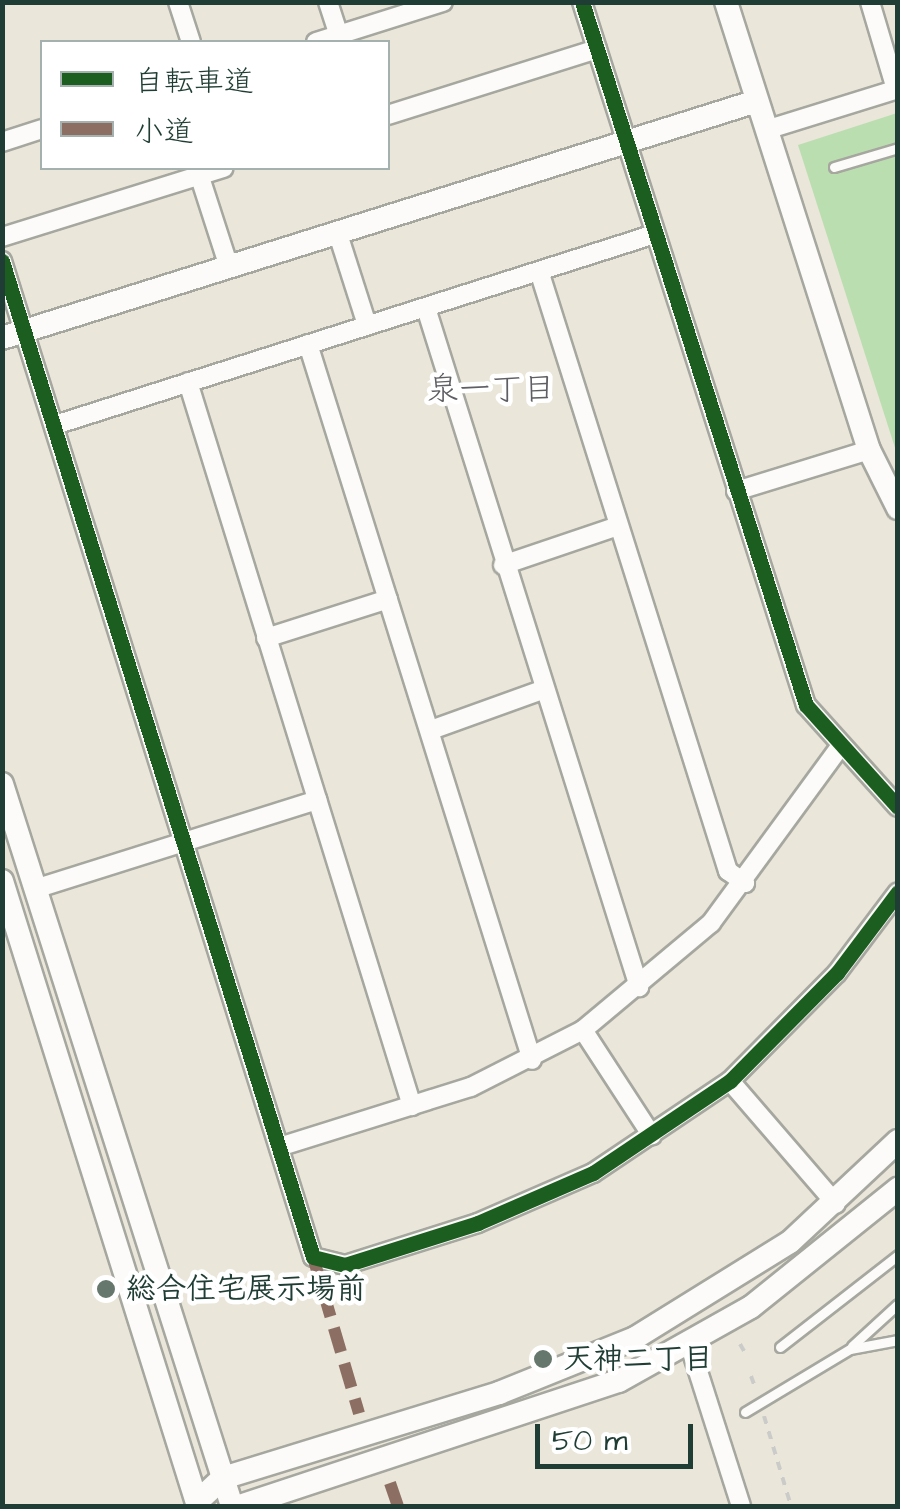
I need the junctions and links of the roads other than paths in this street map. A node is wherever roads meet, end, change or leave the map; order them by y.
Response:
1 (178, 2) edge
2 (328, 2) edge
3 (443, 2) edge
4 (582, 2) edge
5 (726, 2) edge
6 (870, 2) edge
7 (338, 36) junction
8 (190, 40) edge
9 (323, 40) edge
10 (597, 49) junction
11 (897, 89) edge
12 (757, 101) junction
13 (390, 114) edge
14 (40, 130) edge
15 (766, 130) junction
16 (2, 142) edge
17 (626, 142) junction
18 (898, 148) edge
19 (834, 167) dead end
20 (198, 171) edge
21 (338, 234) junction
22 (655, 234) junction
23 (2, 237) edge
24 (2, 260) edge
25 (228, 267) junction
26 (540, 274) junction
27 (426, 308) junction
28 (368, 325) junction
29 (14, 334) edge
30 (308, 344) junction
31 (188, 382) junction
32 (55, 426) junction
33 (869, 450) junction
34 (736, 491) junction
35 (898, 508) edge
36 (618, 526) junction
37 (503, 565) junction
38 (388, 599) junction
39 (266, 638) junction
40 (542, 690) junction
41 (431, 730) junction
42 (840, 746) junction
43 (2, 784) edge
44 (317, 800) junction
45 (898, 807) edge
46 (184, 842) junction
47 (745, 883) junction
48 (3, 884) edge
49 (35, 889) junction
50 (898, 892) edge
51 (640, 986) junction
52 (583, 1030) junction
53 (532, 1060) junction
54 (730, 1081) junction
55 (412, 1106) junction
56 (652, 1136) junction
57 (898, 1141) edge
58 (279, 1147) junction
59 (898, 1189) edge
60 (836, 1204) junction
61 (898, 1255) edge
62 (898, 1304) edge
63 (898, 1340) edge
64 (689, 1343) junction
65 (780, 1346) dead end
66 (850, 1349) junction
67 (746, 1412) dead end
68 (223, 1478) junction
69 (193, 1505) edge
70 (221, 1506) edge
71 (232, 1506) edge
72 (240, 1506) edge
73 (741, 1506) edge

1 - 8 street
2 - 7 street
3 - 7 street
4 - 10 street
5 - 12 street
6 - 11 street
7 - 9 street
10 - 13 street
10 - 17 street
11 - 15 street
12 - 15 street
12 - 17 street
14 - 16 street
15 - 33 street
17 - 21 street
17 - 22 street
18 - 19 lane
20 - 23 street
20 - 25 street
21 - 25 street
21 - 28 street
22 - 26 street
22 - 34 street
24 - 29 street
25 - 29 street
26 - 27 street
26 - 36 street
27 - 28 street
27 - 37 street
28 - 30 street
29 - 32 street
30 - 31 street
30 - 38 street
31 - 32 street
31 - 39 street
32 - 46 street
33 - 34 street
33 - 35 street
34 - 42 street
36 - 37 street
36 - 47 street
37 - 40 street
38 - 39 street
38 - 41 street
39 - 44 street
40 - 41 street
40 - 51 street
41 - 53 street
42 - 45 street
42 - 47 street
43 - 49 street
44 - 46 street
44 - 55 street
46 - 49 street
46 - 58 street
47 - 51 street
48 - 69 street
49 - 68 street
50 - 54 street
51 - 52 street
52 - 53 street
52 - 56 street
53 - 55 street
54 - 56 street
54 - 60 street
55 - 58 street
56 - 58 street
57 - 60 street
59 - 64 street
60 - 68 street
61 - 65 lane
62 - 66 lane
63 - 66 lane
64 - 72 street
64 - 73 street
66 - 67 lane
68 - 69 street
68 - 71 street
69 - 70 street

